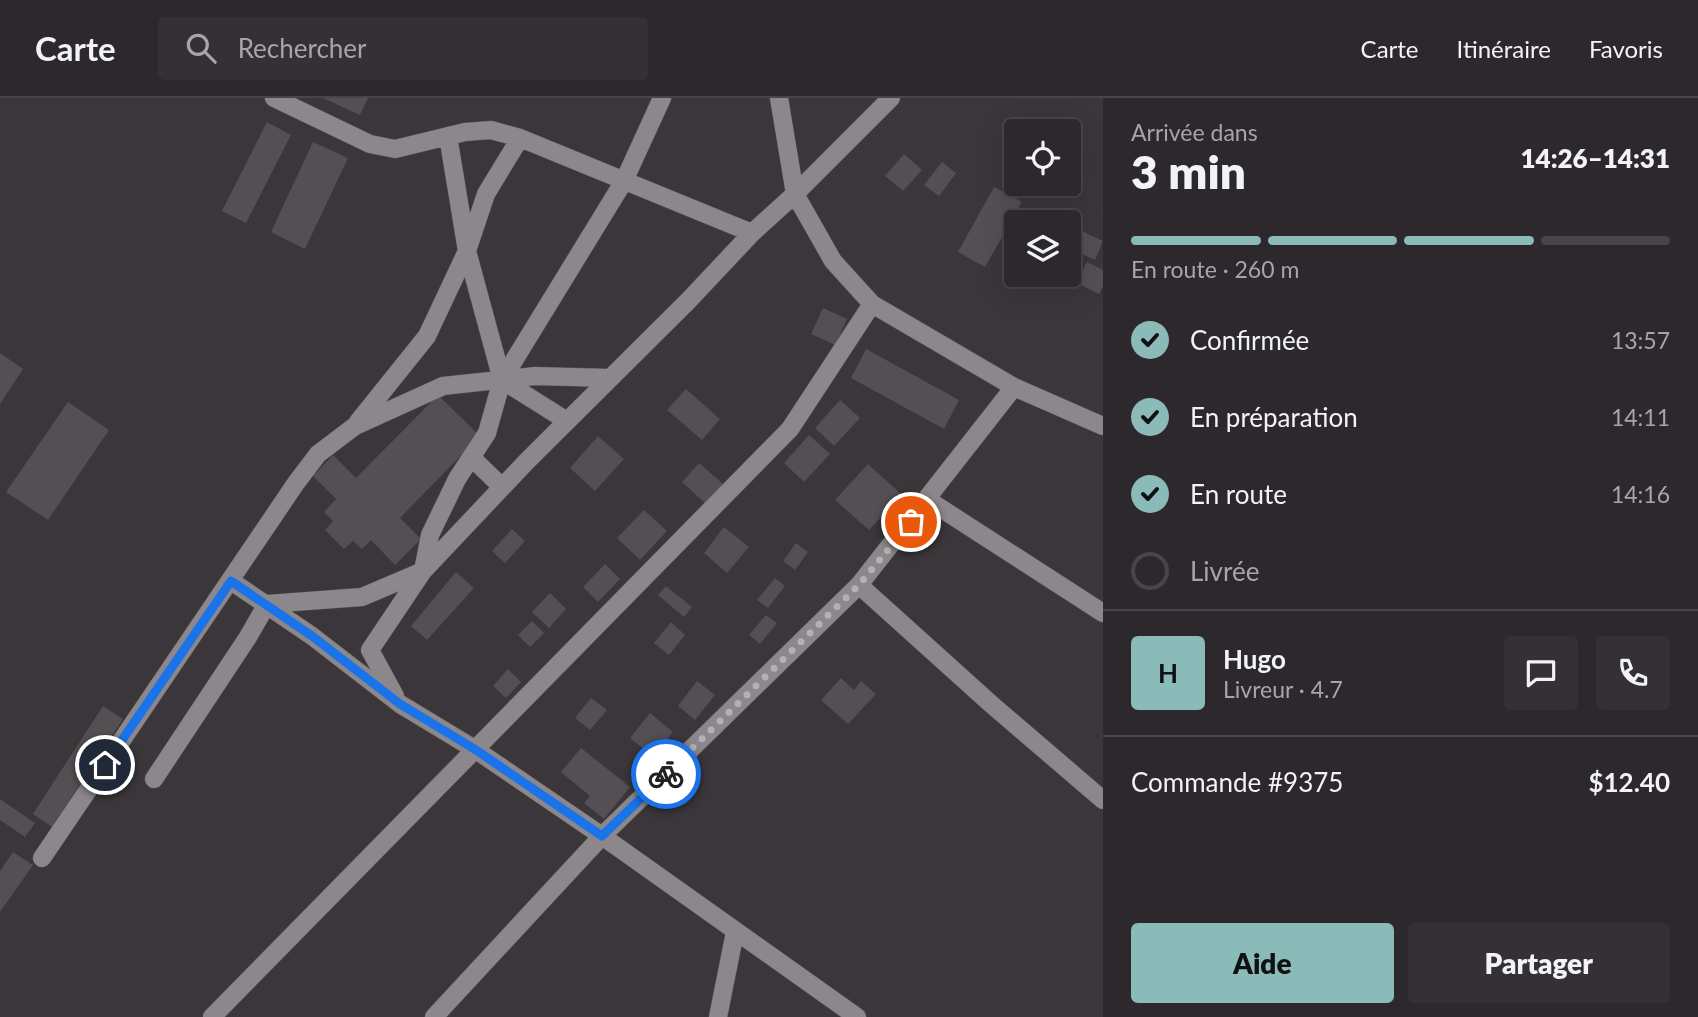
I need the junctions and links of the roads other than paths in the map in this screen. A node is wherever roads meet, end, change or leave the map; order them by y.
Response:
1 (274, 98) edge
2 (662, 98) edge
3 (779, 98) edge
4 (891, 98) edge
5 (448, 136) junction
6 (520, 138) junction
7 (624, 181) junction
8 (795, 194) junction
9 (752, 233) junction
10 (467, 251) junction
11 (872, 304) junction
12 (610, 378) junction
13 (502, 380) junction
14 (1014, 387) junction
15 (567, 421) junction
16 (355, 426) junction
17 (1103, 426) edge
18 (471, 457) junction
19 (502, 487) junction
20 (928, 500) junction
21 (423, 571) junction
22 (231, 581) junction
23 (859, 585) junction
24 (267, 604) junction
25 (1103, 613) edge
26 (400, 704) junction
27 (476, 750) junction
28 (154, 779) dead end
29 (1103, 800) edge
30 (602, 836) junction
31 (42, 858) dead end
32 (735, 932) junction
33 (212, 1017) edge
34 (434, 1017) edge
35 (718, 1017) edge
36 (857, 1017) edge

1 - 5 street
2 - 7 street
3 - 8 street
4 - 8 street
5 - 6 street
5 - 10 street
6 - 7 street
6 - 10 street
7 - 9 street
7 - 13 street
8 - 9 street
8 - 11 street
9 - 12 street
10 - 13 street
10 - 16 street
11 - 14 street
11 - 27 street
12 - 13 street
12 - 15 street
13 - 15 street
13 - 16 street
13 - 18 street
14 - 17 street
14 - 20 street
15 - 19 street
16 - 22 street
18 - 19 street
18 - 21 street
19 - 21 street
20 - 23 street
20 - 25 street
21 - 24 street
21 - 26 street
22 - 24 street
22 - 31 street
23 - 29 street
23 - 30 street
24 - 26 street
24 - 28 street
26 - 27 street
27 - 30 street
27 - 33 street
30 - 32 street
30 - 34 street
32 - 35 street
32 - 36 street

